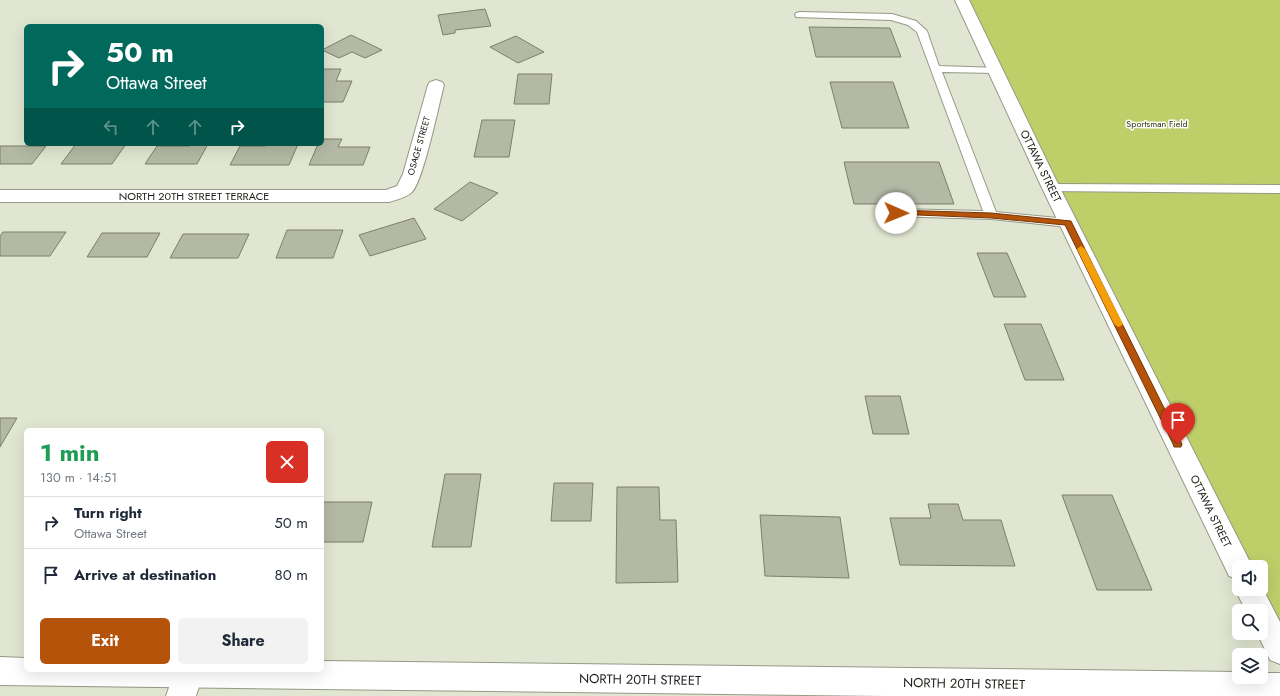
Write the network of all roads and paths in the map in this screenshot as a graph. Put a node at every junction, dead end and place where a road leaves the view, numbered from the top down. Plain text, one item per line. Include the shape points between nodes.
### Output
1 (962, 0) edge
2 (800, 15) dead end
3 (935, 69) junction
4 (995, 70) junction
5 (436, 85) dead end
6 (1051, 188) junction
7 (1280, 189) edge
8 (0, 196) edge
9 (389, 196) joint
10 (896, 213) dead end
11 (991, 215) junction
12 (1068, 223) junction
13 (1235, 560) edge
14 (1268, 626) edge
15 (1280, 651) edge
16 (0, 671) edge
17 (184, 685) edge
18 (1280, 687) edge
19 (760, 688) edge

1 - 4 street, OTTAWA STREET
2 - 3 lane via 892,17 912,23 922,31
3 - 4 lane
3 - 11 lane
4 - 6 street, OTTAWA STREET
5 - 9 street, OSAGE STREET via 412,174 405,189
6 - 7 lane
6 - 12 street, OTTAWA STREET
8 - 9 street, NORTH 20TH STREET TERRACE
10 - 11 lane
11 - 12 lane
12 - 13 street, OTTAWA STREET
14 - 15 street
16 - 17 street, NORTH 20TH STREET
17 - 19 street, NORTH 20TH STREET
18 - 19 street, NORTH 20TH STREET

